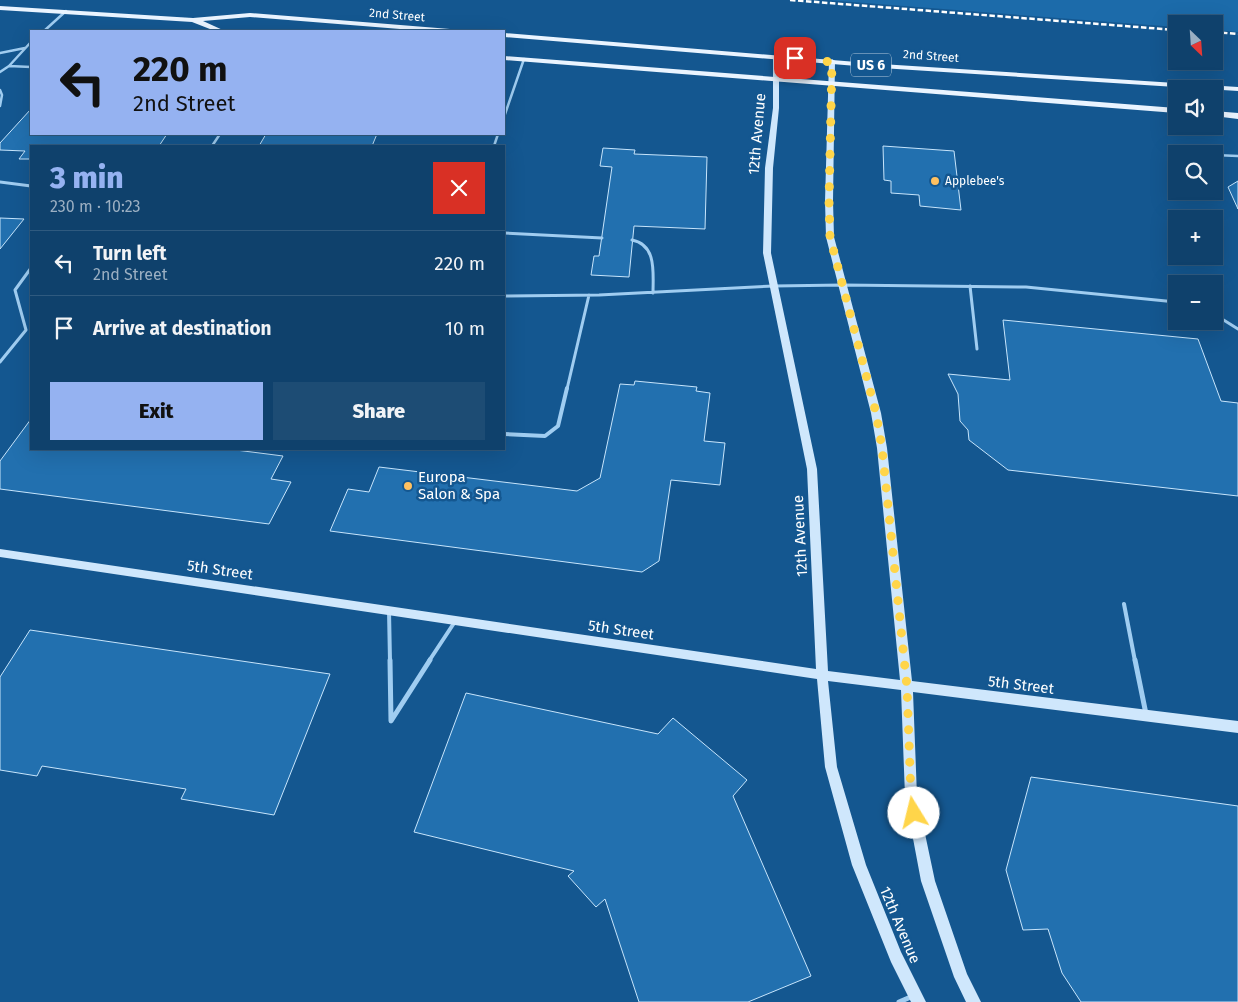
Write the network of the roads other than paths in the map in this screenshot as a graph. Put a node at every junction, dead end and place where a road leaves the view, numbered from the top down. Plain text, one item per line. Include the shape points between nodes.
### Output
1 (0, 8) edge
2 (66, 11) junction
3 (193, 20) junction
4 (45, 30) edge
5 (218, 30) edge
6 (438, 30) edge
7 (505, 36) edge
8 (30, 43) edge
9 (26, 47) junction
10 (0, 53) edge
11 (776, 57) junction
12 (505, 58) edge
13 (524, 60) junction
14 (832, 62) junction
15 (9, 66) junction
16 (30, 67) edge
17 (0, 72) edge
18 (776, 80) junction
19 (831, 84) junction
20 (1238, 89) edge
21 (0, 90) edge
22 (0, 106) edge
23 (1168, 110) edge
24 (505, 114) edge
25 (1223, 115) edge
26 (1238, 116) edge
27 (1223, 155) edge
28 (1238, 156) edge
29 (0, 182) edge
30 (30, 186) edge
31 (505, 233) edge
32 (602, 238) dead end
33 (632, 240) dead end
34 (30, 269) edge
35 (843, 285) junction
36 (774, 286) junction
37 (970, 286) junction
38 (653, 293) junction
39 (589, 295) junction
40 (505, 296) edge
41 (1168, 301) edge
42 (1223, 320) edge
43 (1238, 329) edge
44 (977, 349) dead end
45 (0, 362) edge
46 (505, 434) edge
47 (0, 553) edge
48 (1124, 604) dead end
49 (389, 611) junction
50 (456, 620) junction
51 (822, 675) junction
52 (907, 687) junction
53 (1146, 715) junction
54 (1238, 728) edge
55 (918, 998) edge
56 (899, 1002) edge
57 (974, 1002) edge

1 - 2 main road, 2nd Street
2 - 3 main road, 2nd Street
2 - 4 lane
3 - 5 main road, 2nd Street
3 - 6 main road, 2nd Street via 250,15
7 - 11 main road, 2nd Street / US 6
8 - 9 lane
9 - 10 lane
9 - 15 lane
11 - 14 main road, 2nd Street / US 6
11 - 18 main road, 12th Avenue
12 - 13 main road, US 6
13 - 18 main road, US 6
13 - 24 lane
14 - 19 main road
14 - 20 main road, 2nd Street / US 6
15 - 16 lane
15 - 17 lane
18 - 19 main road, US 6
18 - 36 main road, 12th Avenue via 767,205 767,254
19 - 23 main road, US 6
19 - 35 main road via 830,237
21 - 22 lane
25 - 26 main road
27 - 28 lane
29 - 30 lane
31 - 32 lane
33 - 38 lane via 638,240 652,255
34 - 45 lane via 15,290 26,330
35 - 36 lane
35 - 37 lane
35 - 52 main road via 876,413
36 - 38 lane
36 - 51 main road, 12th Avenue via 812,469
37 - 41 lane via 1026,287
37 - 44 lane
38 - 39 lane
39 - 40 lane
39 - 46 lane via 558,426 545,436
42 - 43 lane
47 - 49 main road, 5th Street
48 - 53 lane
49 - 50 main road, 5th Street
49 - 50 lane via 391,721
50 - 51 main road, 5th Street
51 - 52 main road, 5th Street
51 - 55 main road, 12th Avenue via 831,767 859,865 896,957
52 - 53 main road, 5th Street
52 - 57 main road via 911,796 928,881 961,977
53 - 54 main road, 5th Street
55 - 56 lane

